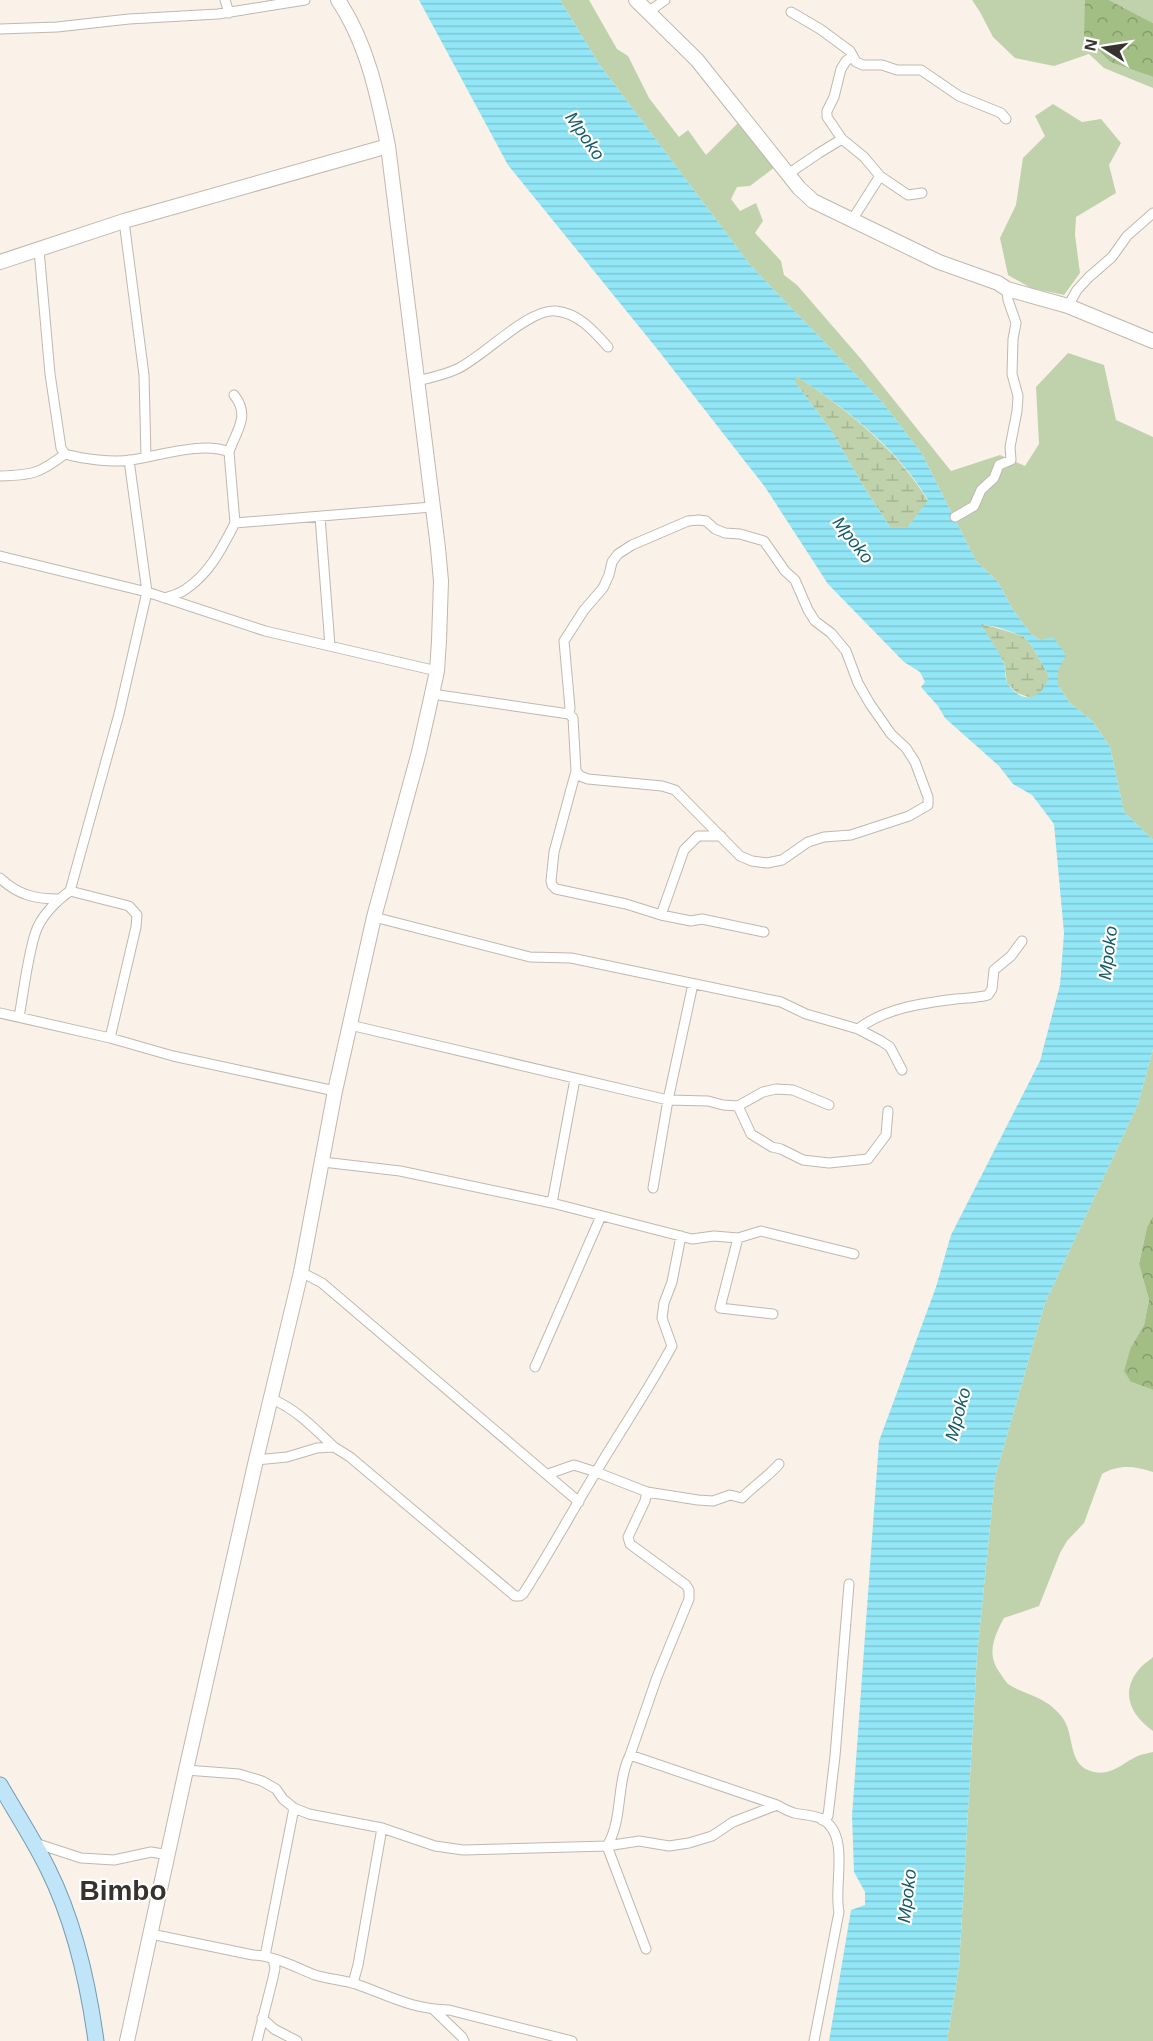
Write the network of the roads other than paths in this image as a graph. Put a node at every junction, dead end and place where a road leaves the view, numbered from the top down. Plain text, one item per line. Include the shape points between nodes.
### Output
1 (225, 0) edge
2 (305, 0) edge
3 (338, 0) edge
4 (636, 0) edge
5 (665, 0) edge
6 (648, 12) junction
7 (791, 12) dead end
8 (230, 13) junction
9 (0, 29) edge
10 (853, 56) junction
11 (1006, 119) dead end
12 (842, 140) junction
13 (388, 146) junction
14 (788, 174) junction
15 (880, 176) junction
16 (922, 193) dead end
17 (1153, 213) edge
18 (852, 220) junction
19 (124, 221) junction
20 (39, 250) junction
21 (0, 262) edge
22 (1007, 289) junction
23 (1068, 306) junction
24 (1153, 341) edge
25 (608, 347) dead end
26 (417, 381) junction
27 (234, 394) dead end
28 (229, 452) junction
29 (65, 454) junction
30 (146, 456) junction
31 (129, 460) junction
32 (0, 477) edge
33 (432, 507) junction
34 (320, 517) junction
35 (955, 517) dead end
36 (235, 523) junction
37 (0, 556) edge
38 (147, 592) junction
39 (164, 598) junction
40 (330, 646) junction
41 (437, 671) junction
42 (432, 694) junction
43 (569, 714) junction
44 (576, 771) junction
45 (721, 836) junction
46 (0, 878) edge
47 (70, 891) junction
48 (59, 899) junction
49 (661, 915) junction
50 (374, 917) junction
51 (764, 932) dead end
52 (1022, 941) dead end
53 (693, 984) junction
54 (0, 1013) edge
55 (19, 1017) junction
56 (350, 1025) junction
57 (858, 1029) junction
58 (110, 1038) junction
59 (902, 1070) dead end
60 (575, 1078) junction
61 (335, 1091) junction
62 (668, 1100) junction
63 (829, 1104) dead end
64 (738, 1106) junction
65 (888, 1111) dead end
66 (323, 1162) junction
67 (653, 1188) dead end
68 (552, 1203) junction
69 (601, 1216) junction
70 (681, 1236) junction
71 (738, 1238) junction
72 (854, 1254) dead end
73 (301, 1272) junction
74 (773, 1314) dead end
75 (535, 1367) dead end
76 (272, 1399) junction
77 (334, 1447) junction
78 (256, 1460) junction
79 (779, 1464) dead end
80 (596, 1472) junction
81 (548, 1474) junction
82 (647, 1492) junction
83 (579, 1502) junction
84 (849, 1584) dead end
85 (630, 1755) junction
86 (186, 1770) junction
87 (0, 1785) edge
88 (777, 1805) junction
89 (294, 1808) junction
90 (822, 1820) junction
91 (382, 1828) junction
92 (33, 1842) junction
93 (607, 1846) junction
94 (169, 1855) junction
95 (151, 1934) junction
96 (646, 1949) dead end
97 (269, 1957) junction
98 (353, 1983) junction
99 (434, 2010) junction
100 (262, 2018) junction
101 (96, 2041) edge
102 (127, 2041) edge
103 (257, 2041) edge
104 (297, 2041) edge
105 (464, 2041) edge
106 (572, 2041) edge
107 (814, 2041) edge

1 - 8 street
2 - 8 street
3 - 13 street via 366,60
4 - 6 street
5 - 6 street
6 - 14 street via 697,60
7 - 10 street
8 - 9 street
10 - 11 street via 863,65 921,70 959,96 1001,113
10 - 12 street via 841,69 827,111
12 - 14 street
12 - 15 street
13 - 19 street
13 - 26 street
14 - 18 street via 813,201
15 - 16 street via 908,195
15 - 18 street
17 - 23 street via 1077,290
18 - 22 street
19 - 20 street
19 - 30 street via 144,375
20 - 21 street
20 - 29 street via 50,374
22 - 23 street
22 - 35 street via 1016,323 1012,374 1018,396 1011,460 999,465 974,506
23 - 24 street
25 - 26 street via 589,326 554,310 525,320 458,368
26 - 33 street
27 - 28 street via 242,416
28 - 30 street via 218,447
28 - 36 street
29 - 31 street
29 - 32 street via 38,472
30 - 31 street
31 - 38 street
33 - 34 street
33 - 41 street via 441,581
34 - 36 street
34 - 40 street
36 - 39 street via 208,568 185,590
37 - 38 street
38 - 39 street
38 - 47 street via 119,714
39 - 40 street via 265,631
40 - 41 street
41 - 42 street
42 - 43 street
42 - 50 street
43 - 44 street via 573,718
43 - 45 street via 564,641 603,588 618,554 688,521 699,520 725,533 764,542 795,579 815,621 846,651 870,704 915,762 928,805 909,816 851,835 807,842 782,860 767,863 740,856
44 - 45 street via 588,779 675,790
44 - 49 street via 554,852 552,885
45 - 49 street via 698,836 684,850
46 - 48 street via 14,890 42,899
47 - 48 street
47 - 58 street via 129,906 137,915
48 - 55 street via 35,932
49 - 51 street
50 - 53 street via 530,957 571,958
50 - 56 street
52 - 57 street via 994,970 988,995 896,1010
53 - 57 street via 781,1002 806,1014
53 - 62 street
54 - 55 street
55 - 58 street
56 - 60 street
56 - 61 street
57 - 59 street via 890,1047
58 - 61 street via 173,1056
60 - 62 street
60 - 68 street
61 - 66 street
62 - 64 street
62 - 67 street
63 - 64 street via 793,1090 776,1089
64 - 65 street via 751,1134 803,1160 829,1163 868,1160 886,1134
66 - 68 street via 400,1171
66 - 73 street
68 - 69 street
69 - 70 street
69 - 75 street
70 - 71 street
70 - 80 street via 662,1318 672,1346
71 - 72 street via 761,1231
71 - 74 street via 720,1308
73 - 76 street
73 - 81 street via 322,1283
76 - 77 street via 294,1411
76 - 78 street
77 - 78 street
77 - 83 street via 351,1457 515,1596 523,1594
78 - 86 street
79 - 82 street via 742,1498 730,1495 713,1501
80 - 81 street via 574,1465
80 - 82 street
80 - 83 street
81 - 83 street
82 - 85 street via 628,1537 630,1544 686,1585 689,1599
84 - 90 street via 828,1816
85 - 88 street
85 - 93 street via 621,1784 614,1836
86 - 89 street via 262,1780
86 - 94 street
87 - 92 main road
88 - 90 street
88 - 93 street via 689,1843 669,1846 639,1841
89 - 91 street
89 - 97 street
90 - 107 street via 832,1829 840,1852 836,1901 839,1912
91 - 93 street via 463,1850
91 - 98 street
92 - 94 street via 81,1858 114,1860 151,1852
92 - 101 main road via 60,1896 82,1961
93 - 96 street
94 - 95 street
95 - 97 street
95 - 102 street
97 - 98 street via 316,1975
97 - 100 street via 275,1968
98 - 99 street via 396,2001
99 - 105 street
99 - 106 street via 449,2010
100 - 103 street
100 - 104 street

